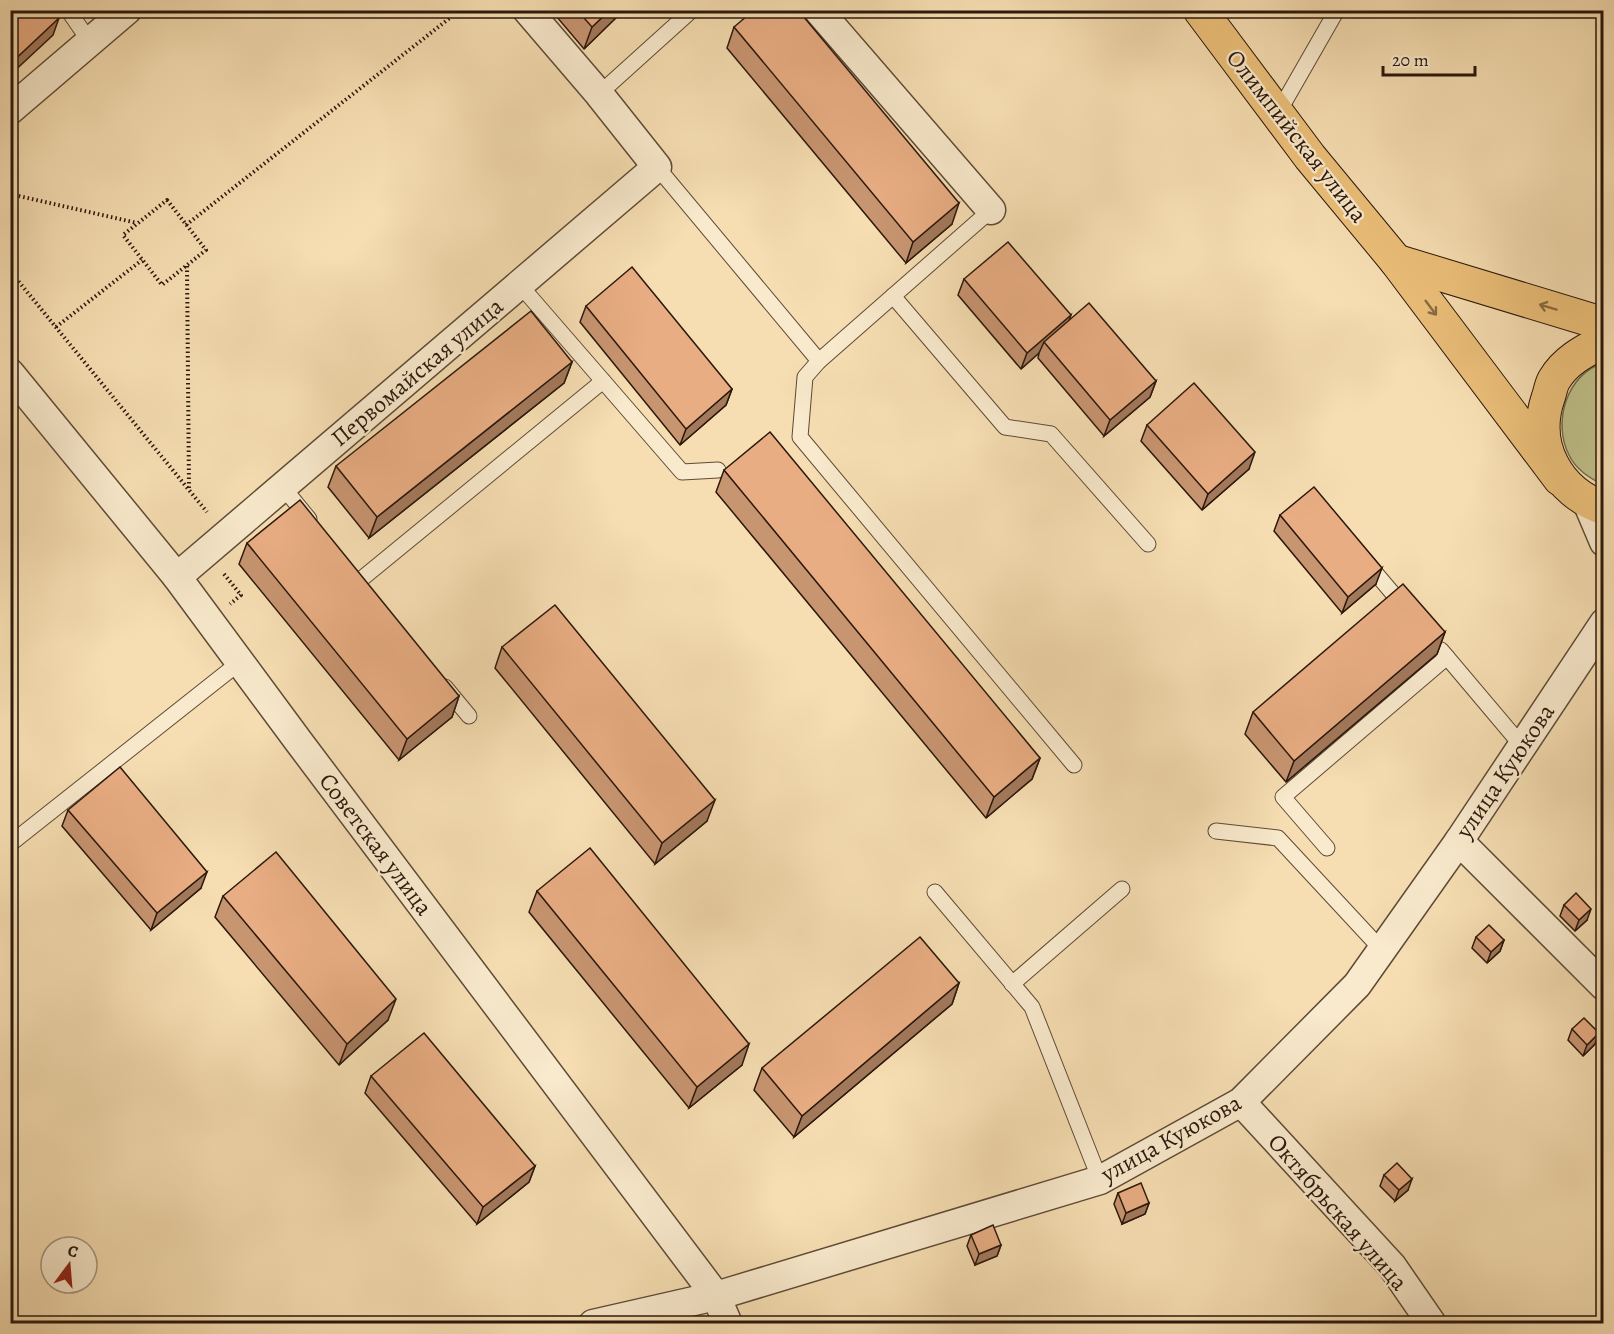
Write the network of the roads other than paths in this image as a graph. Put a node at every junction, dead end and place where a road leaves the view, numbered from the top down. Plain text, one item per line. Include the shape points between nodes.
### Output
1 (68, 10) edge
2 (127, 10) edge
3 (527, 10) edge
4 (692, 10) edge
5 (818, 10) edge
6 (1200, 10) edge
7 (1337, 10) edge
8 (90, 42) junction
9 (599, 94) junction
10 (10, 110) edge
11 (1278, 113) junction
12 (657, 167) junction
13 (991, 210) joint
14 (1396, 261) junction
15 (519, 284) junction
16 (893, 296) junction
17 (1604, 324) edge
18 (1604, 341) edge
19 (819, 361) junction
20 (10, 374) edge
21 (603, 381) junction
22 (718, 470) dead end
23 (1560, 479) junction
24 (282, 486) junction
25 (1595, 505) edge
26 (317, 529) edge
27 (1604, 542) edge
28 (1148, 544) dead end
29 (1364, 559) edge
30 (177, 577) junction
31 (359, 581) edge
32 (1417, 621) edge
33 (1604, 623) edge
34 (1432, 639) edge
35 (1447, 657) junction
36 (240, 662) junction
37 (432, 671) edge
38 (469, 716) dead end
39 (1522, 746) junction
40 (1074, 765) dead end
41 (1216, 831) dead end
42 (1459, 841) junction
43 (10, 844) edge
44 (1328, 848) dead end
45 (1122, 890) dead end
46 (935, 892) dead end
47 (1382, 950) junction
48 (1012, 984) junction
49 (1604, 986) edge
50 (1241, 1102) junction
51 (1100, 1180) junction
52 (716, 1296) junction
53 (593, 1323) edge
54 (728, 1323) edge
55 (1432, 1323) edge

1 - 8 lane
2 - 8 street
3 - 9 street
4 - 9 lane
5 - 13 street
6 - 11 main road, Олимпийская улица
7 - 11 lane
8 - 10 street
9 - 12 street
11 - 14 main road, Олимпийская улица
12 - 15 street, Первомайская улица
12 - 19 lane
13 - 16 lane
17 -> 14 main road
14 -> 23 main road, Олимпийская улица
15 - 21 lane
15 - 24 street, Первомайская улица
16 - 19 lane
16 - 28 lane via 1005,428 1051,434
18 - 23 main road via 1577,354 1554,380 1543,413 1545,448
19 - 40 lane via 805,377 800,437
20 - 30 street, Советская улица
21 - 22 lane via 682,472
21 - 31 lane
23 - 25 main road
24 - 26 lane
24 - 30 street, Первомайская улица
25 - 27 street
29 - 32 lane
30 - 36 street, Советская улица
33 - 39 street, улица Куюкова
34 - 35 lane
35 - 39 lane
35 - 44 lane via 1283,797
36 - 43 lane
36 - 52 street, Советская улица
37 - 38 lane
39 - 42 street, улица Куюкова
41 - 47 lane via 1278,838
42 - 47 street, улица Куюкова
42 - 49 street
45 - 48 lane
46 - 48 lane
47 - 50 street, улица Куюкова via 1357,985
48 - 51 lane via 1032,1007
50 - 51 street, улица Куюкова
50 - 55 street, Октябрьская улица via 1392,1266
51 - 52 street, улица Куюкова
52 - 53 street, улица Куюкова
52 - 54 street, Советская улица

